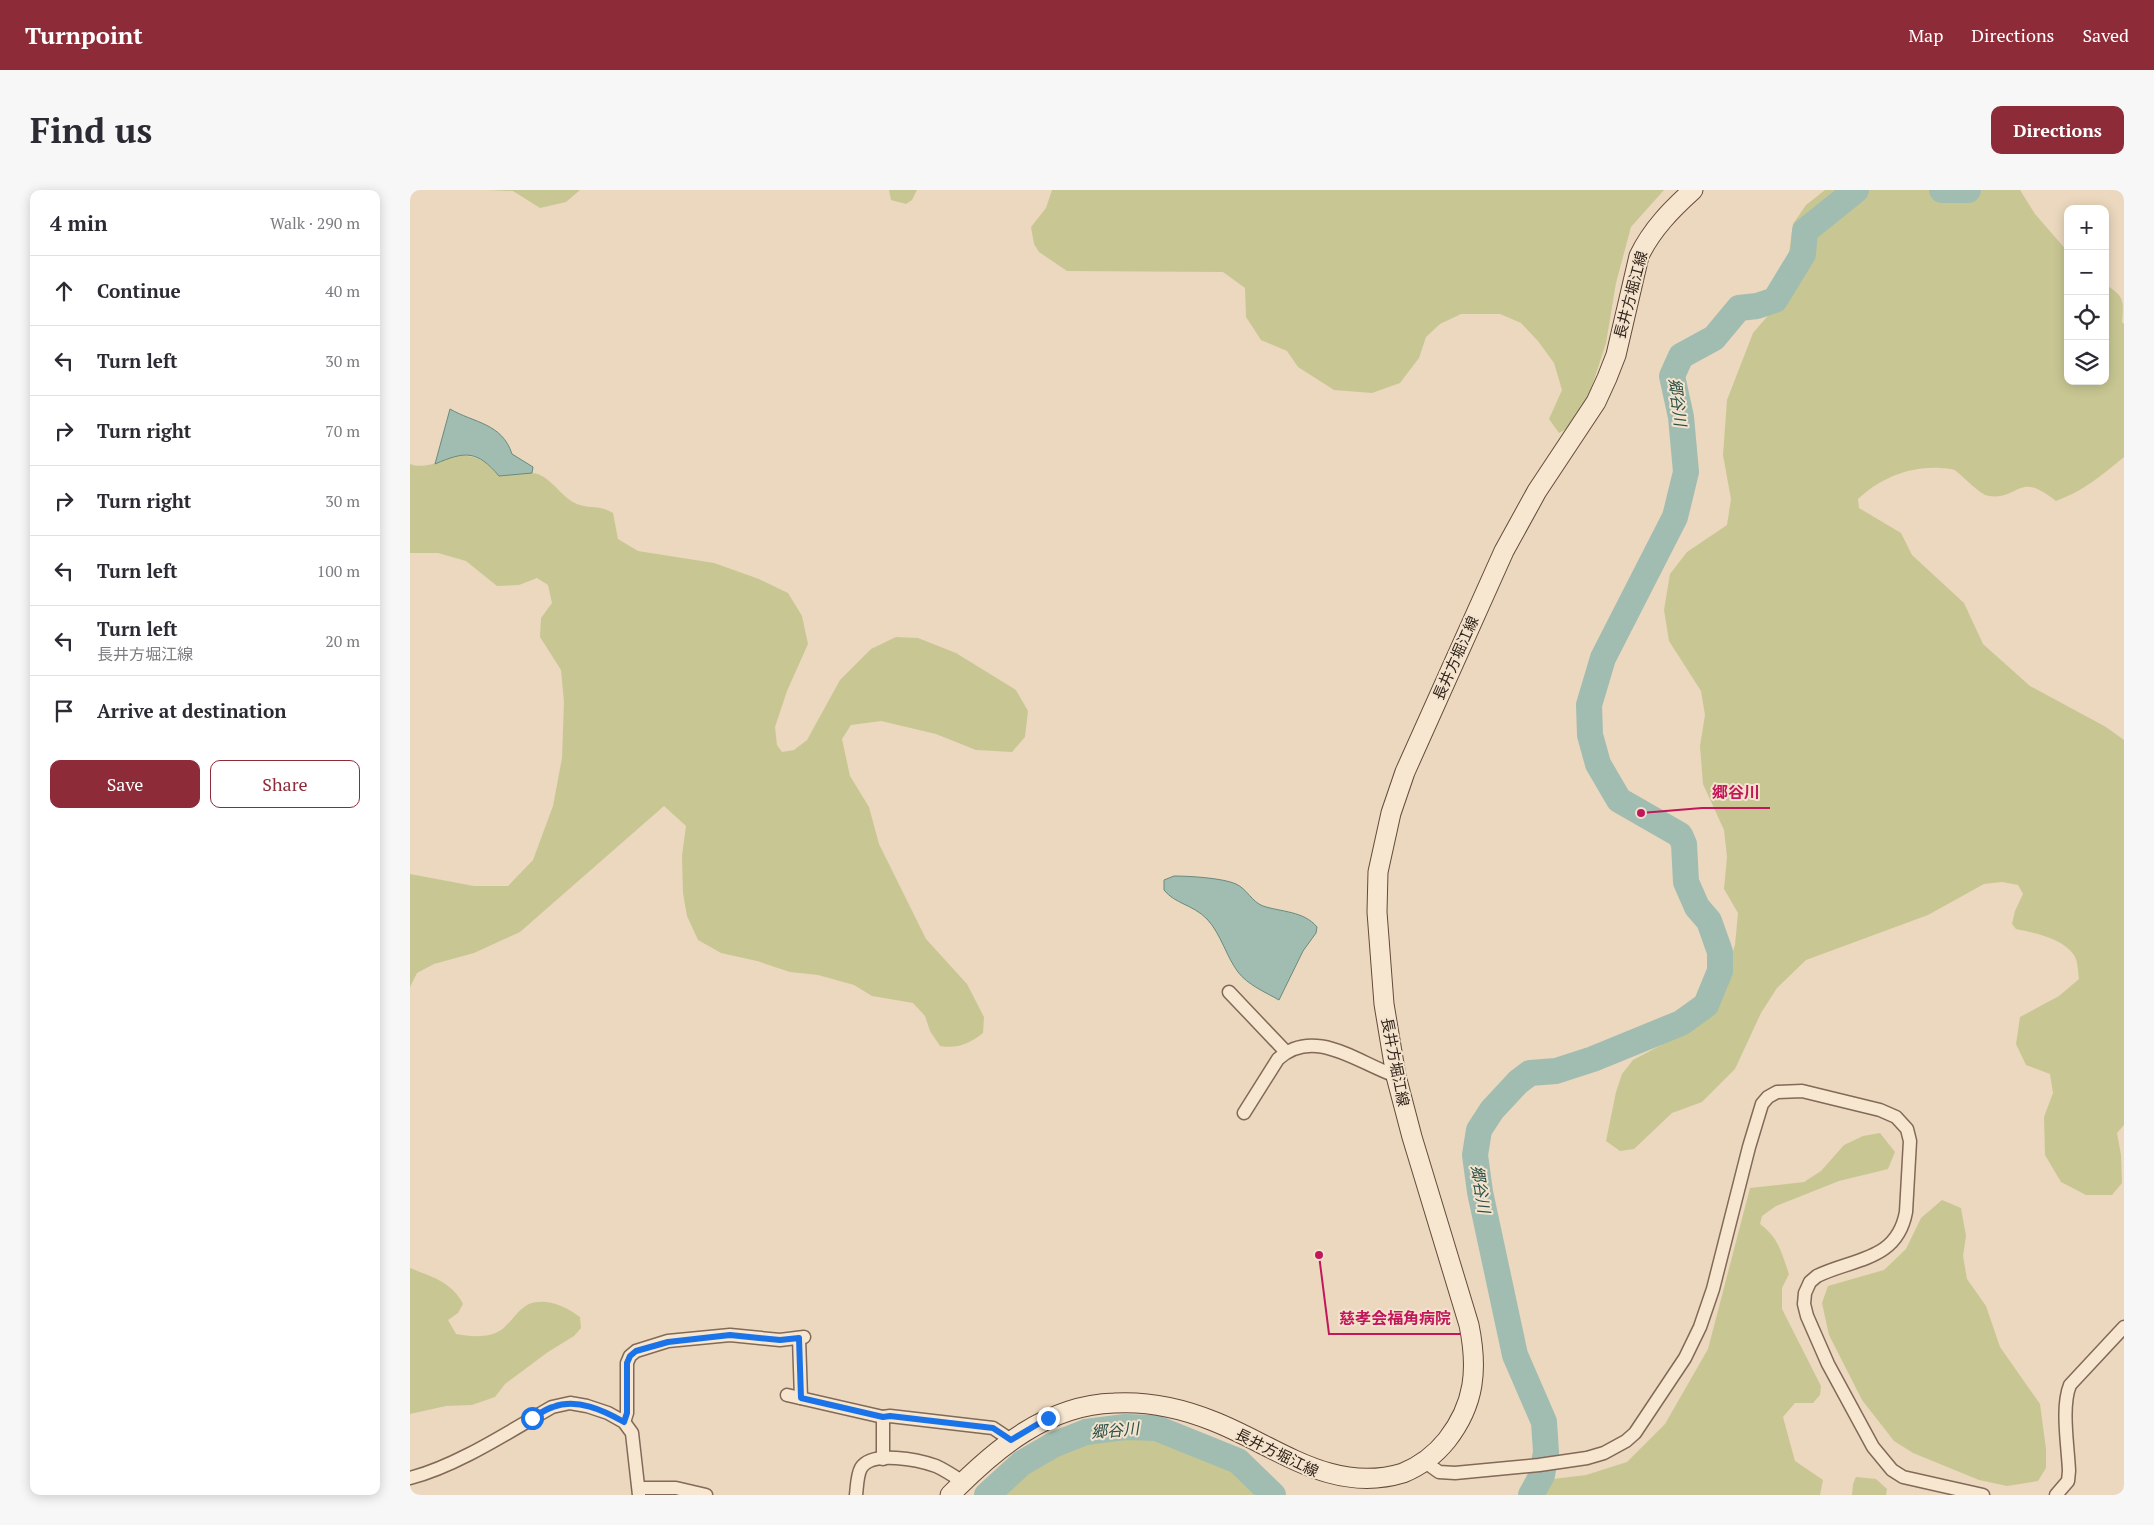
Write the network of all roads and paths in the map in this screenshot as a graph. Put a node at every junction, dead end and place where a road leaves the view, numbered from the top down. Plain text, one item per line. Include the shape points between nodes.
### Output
1 (1693, 190) edge
2 (1229, 992) dead end
3 (1286, 1052) junction
4 (1396, 1076) junction
5 (1244, 1113) dead end
6 (2124, 1327) edge
7 (787, 1395) dead end
8 (801, 1398) junction
9 (883, 1417) junction
10 (624, 1422) junction
11 (1011, 1440) junction
12 (883, 1459) junction
13 (1425, 1462) junction
14 (410, 1478) edge
15 (956, 1489) edge
16 (639, 1491) edge
17 (706, 1495) edge
18 (856, 1495) edge
19 (1983, 1495) edge
20 (2056, 1495) edge

1 - 4 main road, 長井方堀江線 via 1646,241 1632,282 1616,355 1596,402 1537,491 1504,551 1405,772 1378,872 1377,912 1384,1004
2 - 3 street
3 - 4 street via 1304,1045 1322,1045
3 - 5 street via 1278,1059
4 - 13 main road, 長井方堀江線 via 1472,1342 1473,1380 1469,1403 1442,1448
6 - 20 street via 2070,1384 2066,1400 2068,1481
7 - 8 street
8 - 9 street
8 - 10 street via 802,1337 780,1340 730,1335 668,1342 636,1351 630,1356
9 - 11 street via 993,1428
9 - 12 street
10 - 14 street via 587,1406 570,1403 552,1407 457,1459
10 - 16 street via 632,1433
11 - 13 main road, 長井方堀江線 via 1048,1418 1070,1411 1112,1403 1140,1403 1176,1408 1216,1422 1295,1464 1339,1480 1380,1480 1397,1476
11 - 15 main road, 長井方堀江線
12 - 15 street via 921,1461 948,1472
12 - 18 street via 865,1463 861,1468
13 - 19 street via 1439,1472 1455,1473 1539,1465 1604,1453 1626,1441 1646,1420 1686,1358 1713,1289 1762,1104 1777,1092 1789,1090 1880,1110 1896,1117 1907,1129 1910,1141 1906,1212 1898,1237 1876,1255 1817,1276 1810,1282 1804,1304 1828,1364 1882,1460 1903,1477
16 - 17 street via 676,1488

